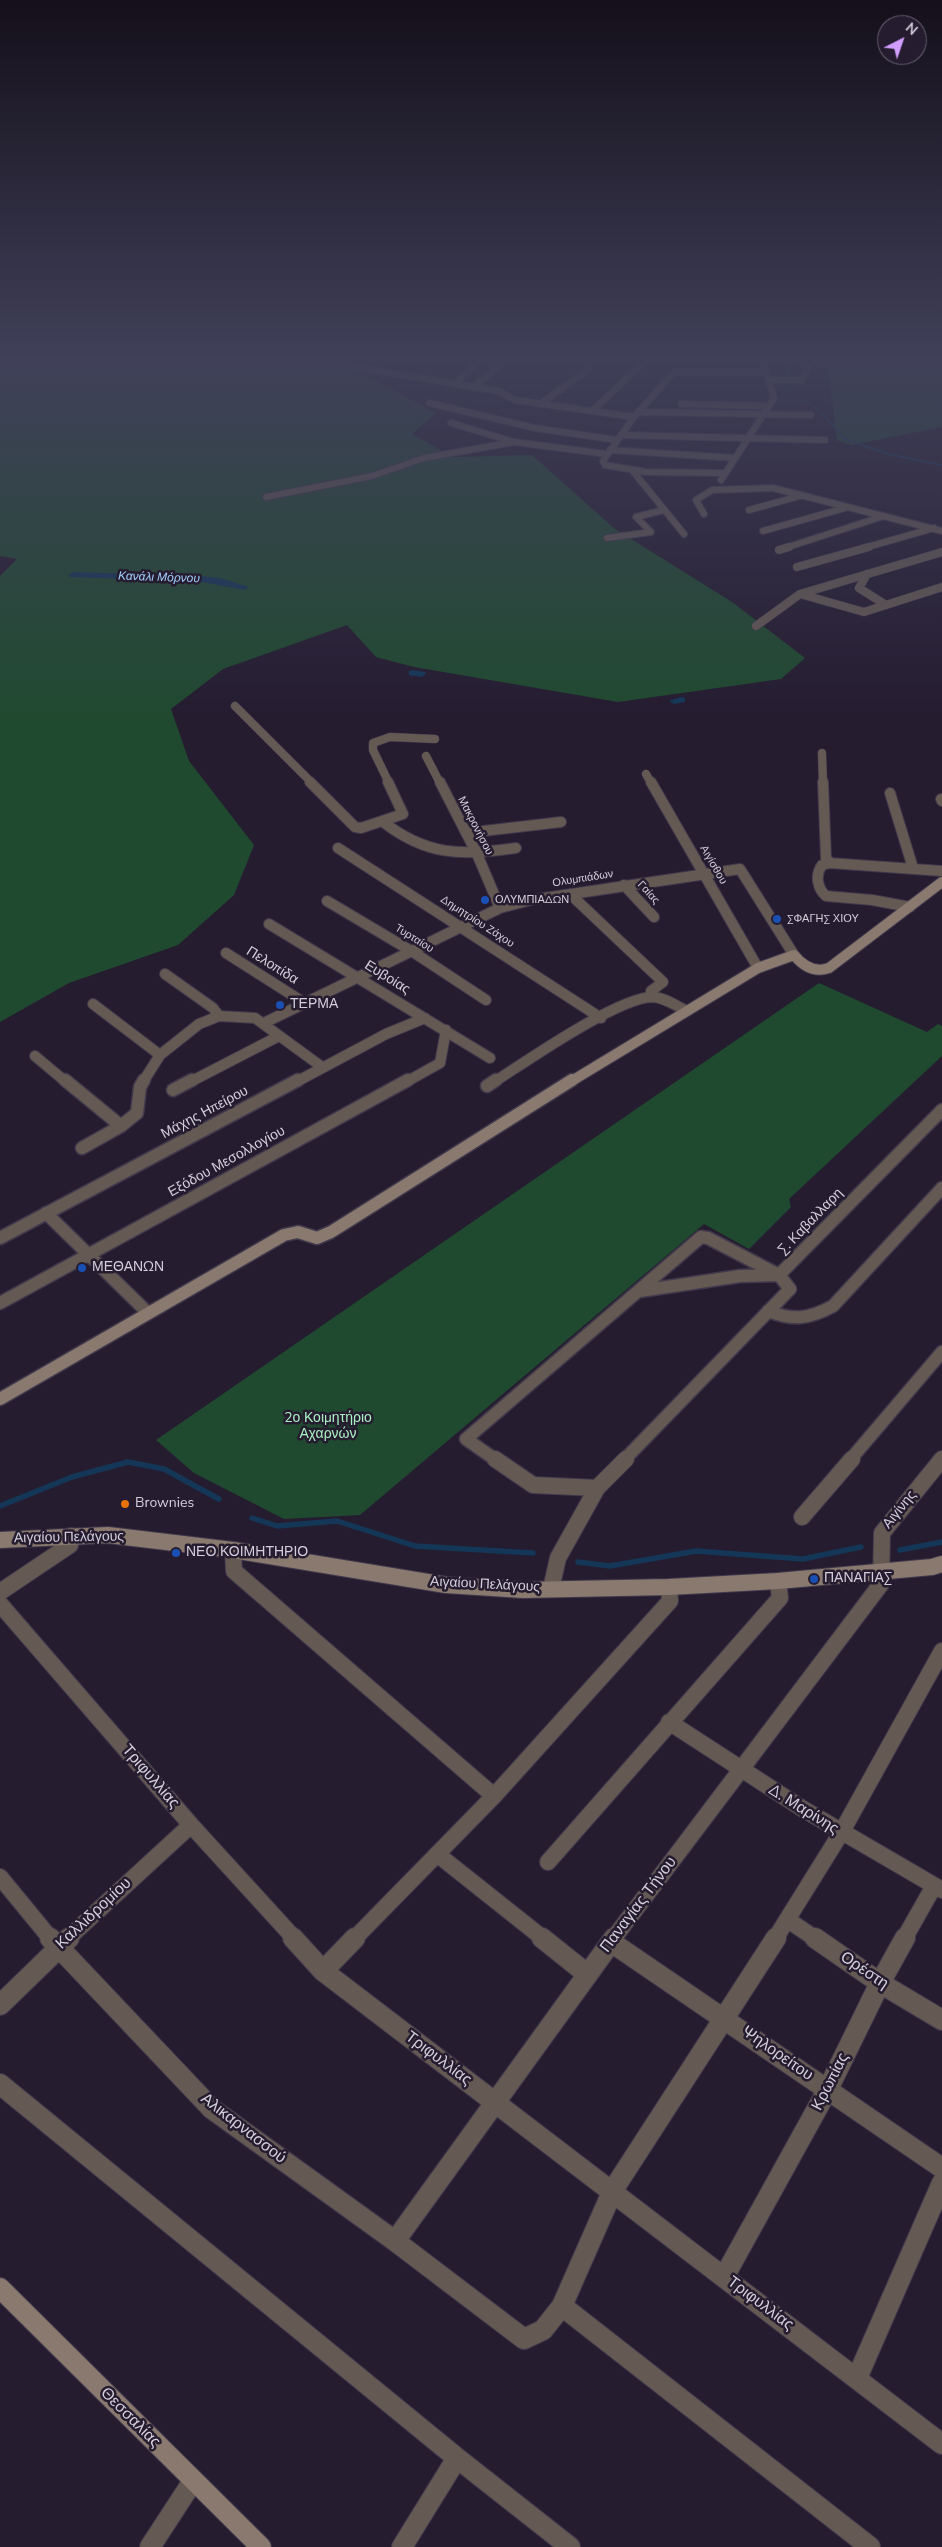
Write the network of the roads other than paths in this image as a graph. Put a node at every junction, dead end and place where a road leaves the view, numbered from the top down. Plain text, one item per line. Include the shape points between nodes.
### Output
1 (347, 481) edge
2 (641, 481) edge
3 (721, 481) edge
4 (725, 488) junction
5 (800, 496) junction
6 (266, 497) dead end
7 (848, 507) junction
8 (664, 510) junction
9 (749, 510) dead end
10 (704, 514) dead end
11 (885, 515) junction
12 (939, 529) edge
13 (763, 531) dead end
14 (684, 534) dead end
15 (606, 538) dead end
16 (779, 550) dead end
17 (942, 552) edge
18 (797, 567) dead end
19 (867, 574) junction
20 (942, 588) edge
21 (800, 594) junction
22 (886, 605) junction
23 (756, 626) dead end
24 (235, 706) dead end
25 (435, 739) dead end
26 (822, 753) dead end
27 (426, 756) dead end
28 (646, 774) dead end
29 (890, 793) dead end
30 (382, 821) junction
31 (561, 822) dead end
32 (466, 833) junction
33 (338, 848) dead end
34 (516, 848) dead end
35 (477, 854) junction
36 (830, 862) junction
37 (913, 868) junction
38 (942, 871) edge
39 (703, 873) junction
40 (942, 882) edge
41 (624, 885) junction
42 (570, 894) junction
43 (327, 901) dead end
44 (910, 907) junction
45 (500, 908) junction
46 (654, 917) dead end
47 (269, 924) dead end
48 (463, 927) junction
49 (413, 952) junction
50 (226, 953) dead end
51 (794, 955) junction
52 (758, 968) junction
53 (165, 974) dead end
54 (359, 977) junction
55 (651, 997) junction
56 (486, 1000) dead end
57 (304, 1002) junction
58 (93, 1004) dead end
59 (687, 1011) junction
60 (219, 1016) junction
61 (425, 1018) junction
62 (601, 1018) junction
63 (264, 1023) junction
64 (446, 1030) junction
65 (279, 1036) junction
66 (160, 1055) junction
67 (35, 1056) dead end
68 (490, 1058) dead end
69 (322, 1068) junction
70 (487, 1086) dead end
71 (173, 1090) dead end
72 (942, 1110) edge
73 (121, 1126) junction
74 (82, 1148) dead end
75 (942, 1188) edge
76 (46, 1213) junction
77 (0, 1238) edge
78 (89, 1255) junction
79 (779, 1276) junction
80 (639, 1291) junction
81 (0, 1304) edge
82 (768, 1311) junction
83 (148, 1313) junction
84 (942, 1352) edge
85 (0, 1399) edge
86 (942, 1458) edge
87 (597, 1488) junction
88 (802, 1518) dead end
89 (71, 1536) junction
90 (0, 1540) edge
91 (233, 1550) junction
92 (939, 1568) edge
93 (883, 1571) junction
94 (778, 1581) junction
95 (669, 1587) junction
96 (551, 1589) junction
97 (0, 1592) edge
98 (0, 1604) edge
99 (942, 1650) edge
100 (669, 1722) junction
101 (741, 1771) junction
102 (494, 1796) junction
103 (191, 1826) junction
104 (841, 1833) junction
105 (437, 1854) junction
106 (548, 1862) dead end
107 (0, 1877) edge
108 (938, 1888) edge
109 (788, 1920) junction
110 (611, 1942) junction
111 (58, 1948) junction
112 (323, 1971) junction
113 (587, 1974) junction
114 (880, 1983) junction
115 (0, 2005) edge
116 (723, 2016) junction
117 (942, 2020) edge
118 (0, 2084) edge
119 (828, 2089) junction
120 (495, 2101) junction
121 (942, 2168) edge
122 (942, 2183) edge
123 (613, 2190) junction
124 (395, 2241) junction
125 (724, 2277) junction
126 (0, 2288) edge
127 (562, 2306) junction
128 (857, 2378) junction
129 (942, 2444) edge
130 (456, 2458) junction
131 (193, 2481) junction
132 (150, 2547) edge
133 (261, 2547) edge
134 (402, 2547) edge
135 (570, 2547) edge
136 (870, 2547) edge

1 - 6 street
2 - 8 street
3 - 4 street
4 - 5 street via 773,488
4 - 10 street via 712,490 696,500
5 - 7 street
5 - 9 street
7 - 11 street
7 - 13 street
8 - 14 street
8 - 15 street via 636,517 651,532
11 - 12 street
11 - 16 street
12 - 18 street
17 - 19 street
19 - 21 street
19 - 22 street via 860,588
20 - 22 street
21 - 22 street via 864,612
21 - 23 street
24 - 30 street via 355,828
25 - 30 street via 390,737 373,743 373,750 403,814
26 - 36 street via 826,858
27 - 32 street, Μακρονήσου
28 - 39 street, Αιγίσθου
29 - 37 street
30 - 35 street via 408,840 432,849 460,855
31 - 32 street
32 - 35 street, Μακρονήσου
33 - 48 street, Δημητρίου Ζάχου
34 - 35 street
35 - 45 street, Μακρονήσου
36 - 37 street
36 - 44 street via 822,865 817,875 819,888 826,896
37 - 38 street
39 - 41 street, Ολυμπιάδων
39 - 51 street, Ολυμπιάδων via 740,869
39 - 52 street, Αιγίσθου
40 - 44 street
41 - 42 street, Ολυμπιάδων
41 - 46 street, Γαίας
42 - 45 street, Ολυμπιάδων
42 - 55 street via 663,982 651,991
43 - 49 street, Τυρταίου
44 - 51 street via 824,971 807,966
45 - 48 street, Ολυμπιάδων
47 - 54 street, Ευβοίας
48 - 49 street, Ολυμπιάδων
48 - 62 street, Δημητρίου Ζάχου
49 - 54 street, Ολυμπιάδων
49 - 56 street, Τυρταίου
50 - 57 street, Πελοπίδα
51 - 52 street
52 - 59 street
53 - 60 street via 213,1008
54 - 57 street, Ολυμπιάδων
54 - 61 street, Ευβοίας
55 - 59 street
55 - 62 street
57 - 63 street, Ολυμπιάδων
58 - 66 street
59 - 83 street via 513,1116 331,1232 317,1238 298,1232 284,1235
60 - 63 street via 255,1018
60 - 66 street via 199,1024
61 - 64 street, Ευβοίας
61 - 69 street, Μάχης Ηπείρου via 386,1034
62 - 70 street
63 - 65 street
64 - 68 street, Ευβοίας
64 - 78 street, Εξόδου Μεσολλογίου via 440,1063
65 - 69 street
65 - 71 street
66 - 73 street via 140,1087 137,1113
67 - 73 street
69 - 76 street, Μάχης Ηπείρου
72 - 79 street, Σ. Καβαλλαρη
73 - 74 street
75 - 82 street via 833,1306 812,1318 786,1318
76 - 77 street, Μάχης Ηπείρου
76 - 78 street
78 - 81 street, Εξόδου Μεσολλογίου
78 - 83 street
79 - 80 street, Σ. Καβαλλαρη via 740,1276
79 - 80 street via 708,1238 701,1238
79 - 82 street via 790,1289
80 - 87 street via 466,1440 533,1485
82 - 87 street
83 - 85 street
84 - 88 street
86 - 93 street, Αιγίνης via 882,1533
87 - 96 street via 558,1558
89 - 90 street, Αιγαίου Πελάγους
89 - 91 street, Αιγαίου Πελάγους via 108,1535
89 - 97 street via 70,1545
91 - 96 street, Αιγαίου Πελάγους via 446,1585
91 - 102 street via 234,1571
92 - 93 street, Αιγαίου Πελάγους
93 - 94 street, Αιγαίου Πελάγους
93 - 101 street, Παναγίας Τήνου via 881,1584
94 - 95 street, Αιγαίου Πελάγους
94 - 100 street via 780,1598
95 - 96 street, Αιγαίου Πελάγους
95 - 102 street via 670,1601
98 - 103 street, Τριφυλλίας
99 - 104 street
100 - 101 street, Δ. Μαρίνης
100 - 106 street
101 - 104 street, Δ. Μαρίνης
101 - 110 street, Παναγίας Τήνου
102 - 105 street
103 - 111 street, Καλλιδρομίου
103 - 112 street, Τριφυλλίας
104 - 108 street, Δ. Μαρίνης
104 - 109 street
105 - 112 street
105 - 113 street
107 - 111 street, Αλικαρνασσού
108 - 114 street, Κρωπίας
109 - 114 street, Ορέστη
109 - 116 street
110 - 113 street, Παναγίας Τήνου
110 - 116 street, Ψηλορείτου
111 - 115 street, Καλλιδρομίου
111 - 124 street, Αλικαρνασσού via 212,2109
112 - 120 street, Τριφυλλίας
113 - 120 street, Παναγίας Τήνου
114 - 117 street, Ορέστη
114 - 119 street, Κρωπίας
116 - 119 street, Ψηλορείτου
116 - 123 street
118 - 130 street
119 - 121 street, Ψηλορείτου
119 - 125 street, Κρωπίας
120 - 123 street, Τριφυλλίας
120 - 124 street, Παναγίας Τήνου
122 - 128 street
123 - 125 street, Τριφυλλίας
123 - 127 street
124 - 127 street, Αλικαρνασσού via 524,2339 543,2330
125 - 128 street, Τριφυλλίας
126 - 131 street, Θεσσαλίας
127 - 136 street
128 - 129 street, Τριφυλλίας
130 - 134 street
130 - 135 street
131 - 132 street
131 - 133 street, Θεσσαλίας

